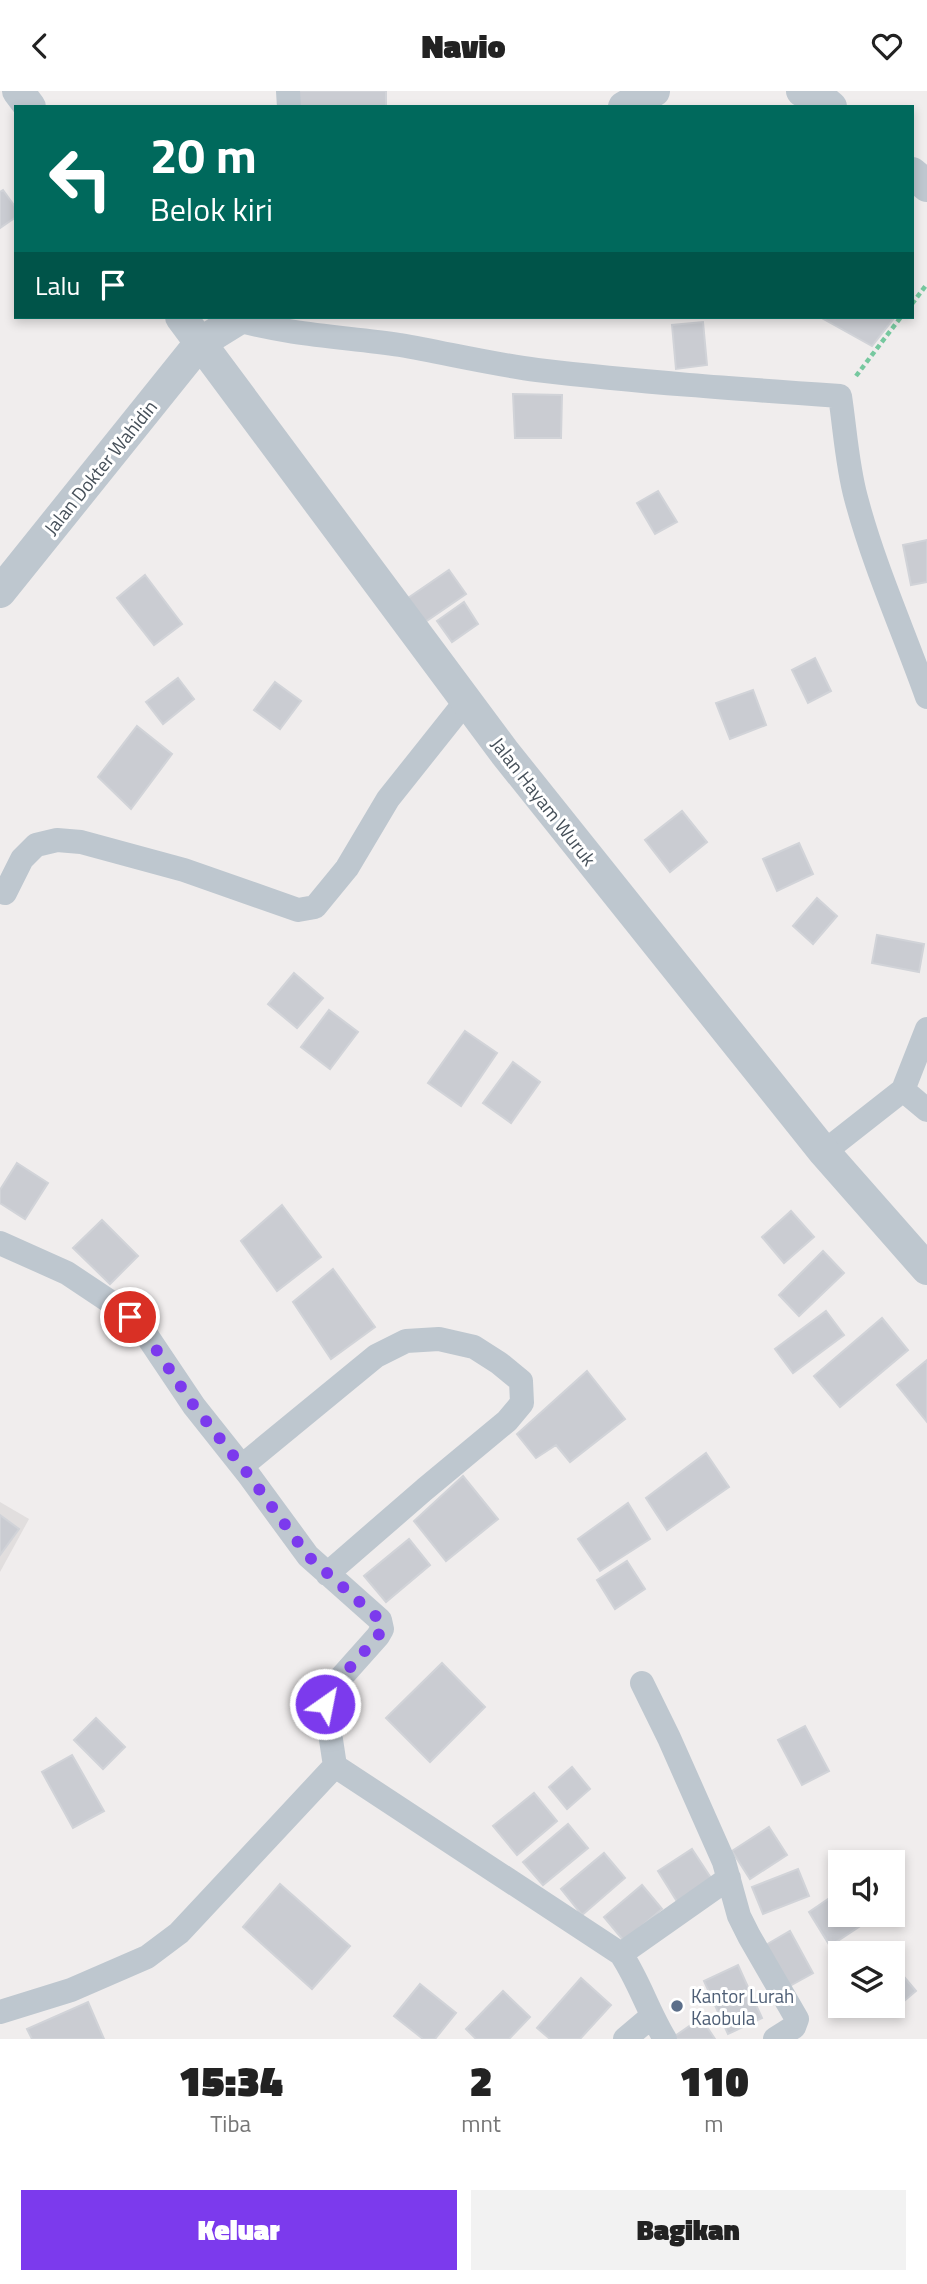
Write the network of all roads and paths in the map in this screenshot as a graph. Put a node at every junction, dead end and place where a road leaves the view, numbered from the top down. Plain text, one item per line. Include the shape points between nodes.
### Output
1 (654, 91) edge
2 (628, 105) edge
3 (927, 284) edge
4 (914, 301) edge
5 (183, 319) edge
6 (238, 319) edge
7 (243, 319) edge
8 (899, 319) edge
9 (200, 342) junction
10 (840, 396) junction
11 (0, 592) edge
12 (927, 697) edge
13 (466, 701) junction
14 (5, 893) dead end
15 (927, 1030) edge
16 (903, 1090) junction
17 (927, 1110) edge
18 (824, 1152) junction
19 (0, 1243) edge
20 (927, 1269) edge
21 (242, 1466) junction
22 (327, 1574) junction
23 (642, 1683) dead end
24 (335, 1766) junction
25 (729, 1878) junction
26 (621, 1954) junction
27 (0, 2013) edge
28 (652, 2017) junction
29 (625, 2039) edge
30 (665, 2039) edge
31 (775, 2039) edge

1 - 2 street
3 - 4 path
5 - 9 street, Jalan Hayam Wuruk
6 - 9 street
7 - 10 street via 269,329 535,369
8 - 10 path
9 - 11 street, Jalan Dokter Wahidin
9 - 13 street, Jalan Hayam Wuruk
10 - 12 street via 855,495 883,586
13 - 14 street via 388,799 347,868 315,907 298,910 184,870 57,839 36,845 22,859
13 - 18 street, Jalan Hayam Wuruk
15 - 16 street
16 - 17 street
16 - 18 street
18 - 20 street, Jalan Hayam Wuruk
19 - 21 street via 67,1273 141,1327 194,1406
21 - 22 street via 308,1556
21 - 22 street via 376,1356 405,1341 439,1339 474,1347 521,1381 522,1403 507,1421
22 - 24 street via 382,1625 325,1700
23 - 25 street
24 - 26 street
24 - 27 street via 179,1933 147,1957 71,1990
25 - 26 street
25 - 31 street via 748,1936 797,2019 794,2027
26 - 28 street via 634,1972
28 - 29 street
28 - 30 street

